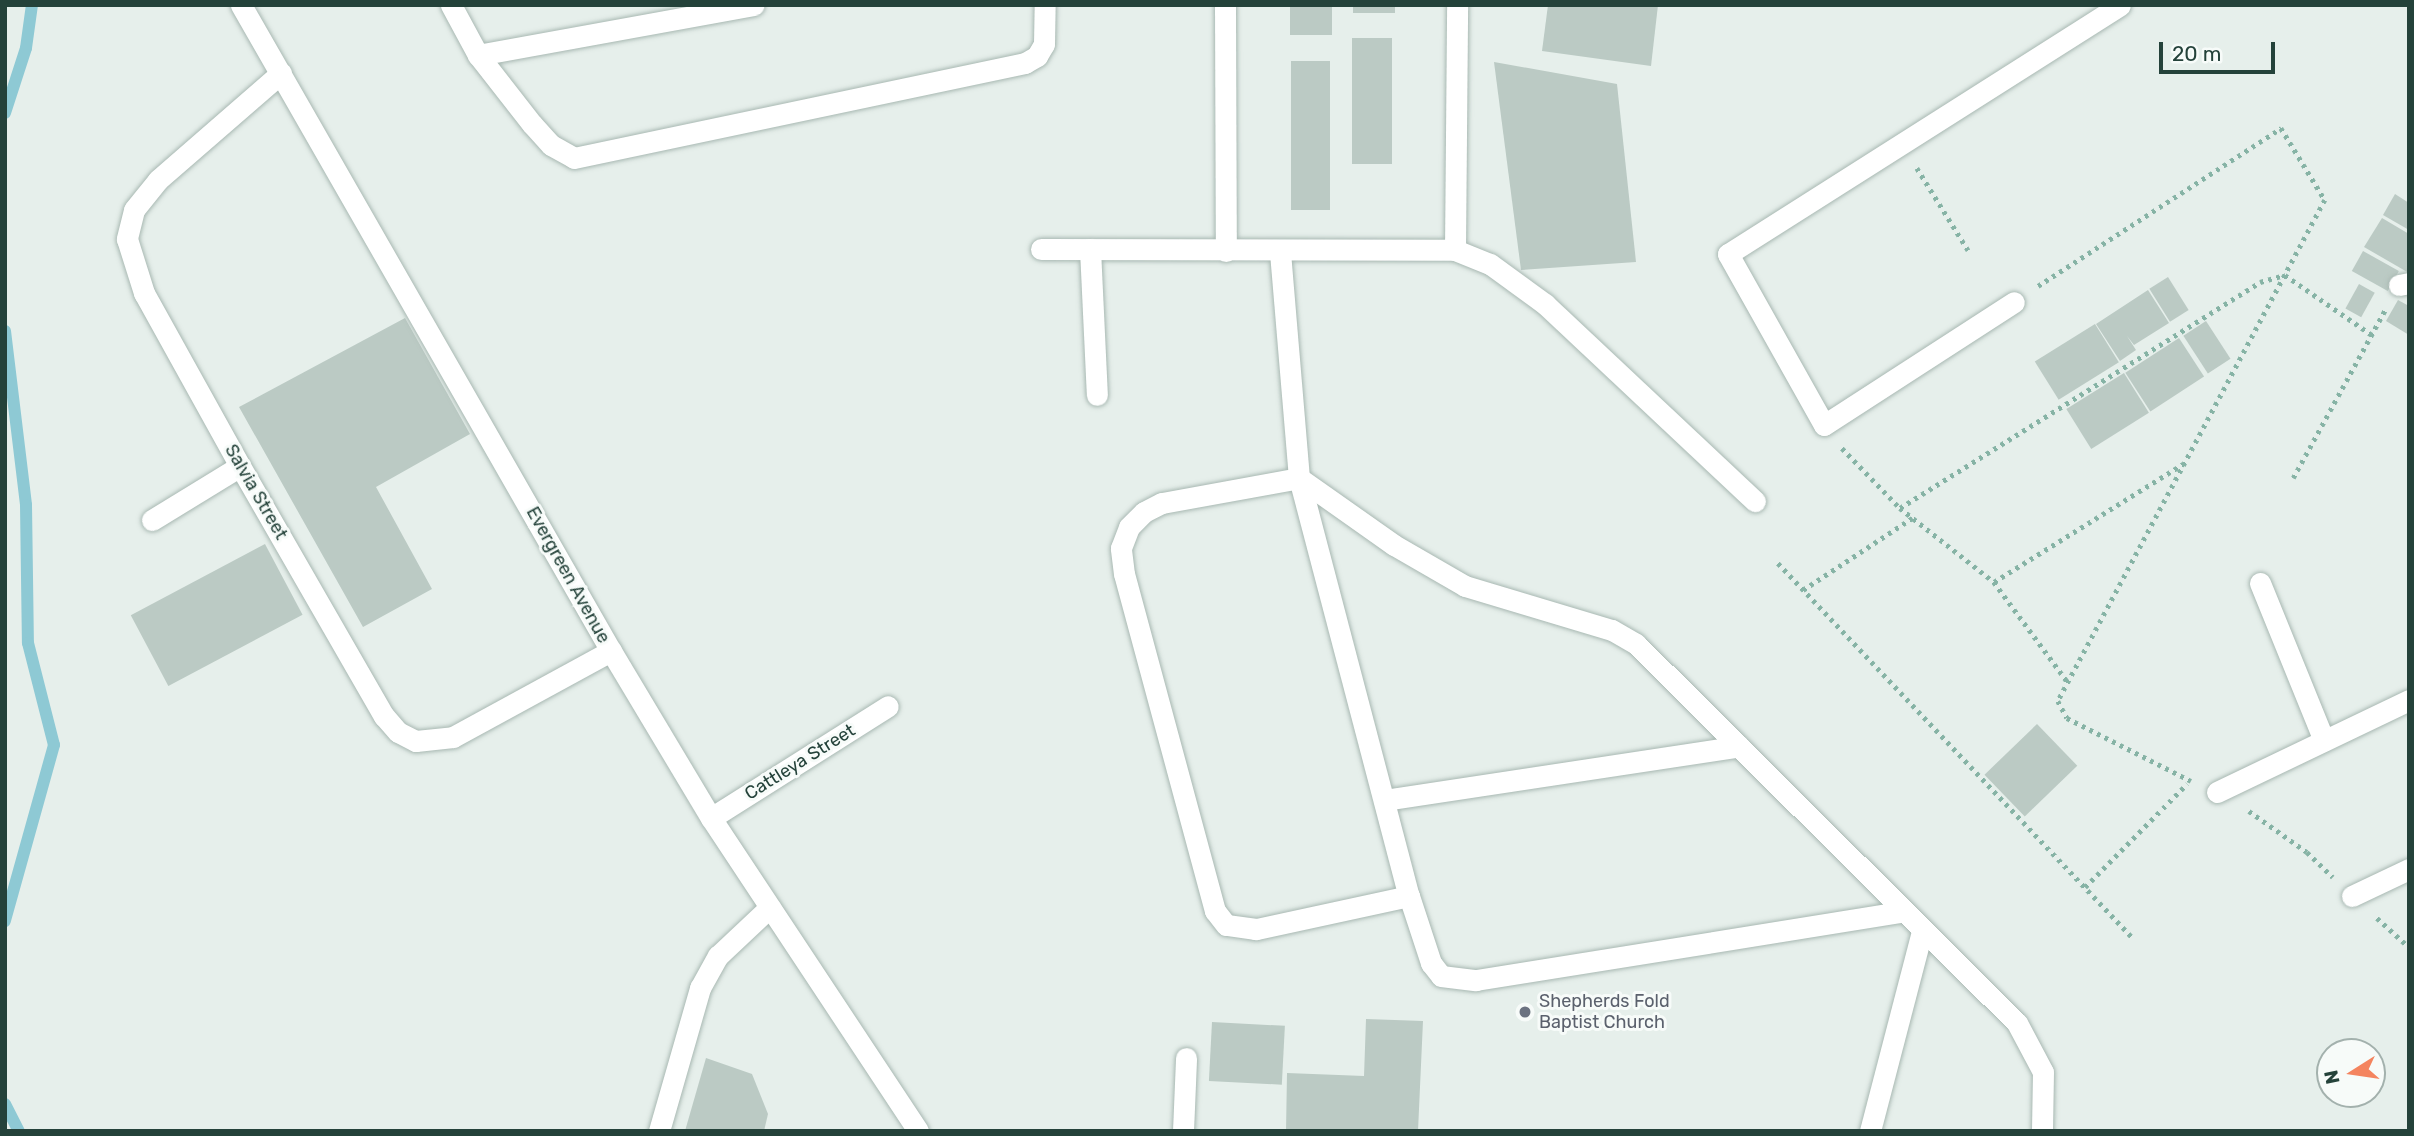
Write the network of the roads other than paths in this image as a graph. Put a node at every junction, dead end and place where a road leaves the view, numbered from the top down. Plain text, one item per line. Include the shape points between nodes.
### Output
1 (241, 5) edge
2 (451, 5) edge
3 (754, 5) edge
4 (1045, 5) edge
5 (1225, 5) edge
6 (1457, 5) edge
7 (2120, 5) edge
8 (478, 55) junction
9 (281, 73) junction
10 (1041, 249) dead end
11 (1090, 249) junction
12 (1455, 250) junction
13 (1226, 251) junction
14 (1280, 252) junction
15 (2014, 302) road end
16 (1097, 395) dead end
17 (240, 466) junction
18 (1299, 478) junction
19 (1755, 501) dead end
20 (152, 520) dead end
21 (2260, 583) dead end
22 (611, 651) junction
23 (2409, 701) edge
24 (888, 706) dead end
25 (2324, 741) junction
26 (1739, 746) junction
27 (2217, 792) road end
28 (1384, 800) junction
29 (711, 818) junction
30 (2409, 869) edge
31 (1409, 896) junction
32 (2352, 896) road end
33 (770, 907) junction
34 (1901, 912) junction
35 (1922, 932) junction
36 (1186, 1058) dead end
37 (659, 1131) edge
38 (918, 1131) edge
39 (1183, 1131) edge
40 (1871, 1131) edge
41 (2042, 1131) edge

1 - 9 street, Evergreen Avenue
2 - 8 street
3 - 8 street
4 - 8 street via 1044,44 1025,63 574,158 551,145
5 - 13 street
6 - 12 street
7 - 15 street via 1728,254 1824,425
9 - 17 street, Salvia Street via 158,180 134,211 127,239 144,293
9 - 22 street, Evergreen Avenue
10 - 11 street
11 - 13 street
11 - 16 street
12 - 14 street
12 - 19 street via 1490,264 1545,304
13 - 14 street
14 - 18 street
17 - 20 street
17 - 22 street, Salvia Street via 384,716 398,732 416,741 453,737
18 - 26 street via 1394,545 1465,586 1612,630 1636,644
18 - 28 street
18 - 31 street via 1162,503 1144,512 1129,527 1121,548 1124,574 1215,911 1226,925 1256,929
21 - 25 street
22 - 29 street, Evergreen Avenue
23 - 25 street
24 - 29 street, Cattleya Street
25 - 27 street
26 - 28 street
26 - 34 street
28 - 31 street
29 - 33 street, Evergreen Avenue
30 - 32 street
31 - 34 street via 1431,963 1441,976 1459,981
33 - 37 street via 718,956 700,988
33 - 38 street, Evergreen Avenue
34 - 35 street
35 - 40 street
35 - 41 street via 2017,1023 2043,1072
36 - 39 street

